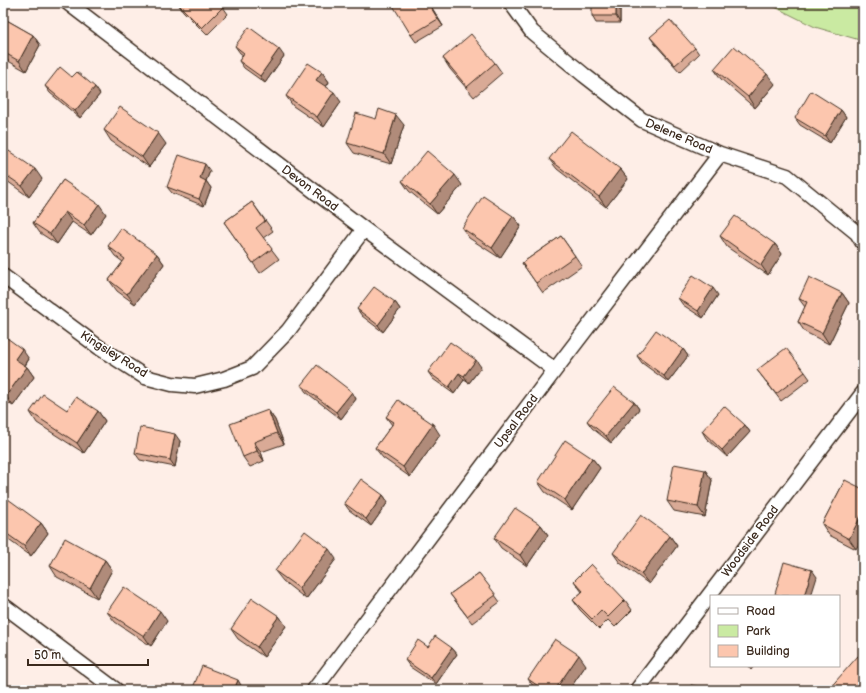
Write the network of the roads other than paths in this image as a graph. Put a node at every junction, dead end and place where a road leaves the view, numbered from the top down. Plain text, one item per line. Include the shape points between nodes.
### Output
1 (68, 3) edge
2 (511, 3) edge
3 (720, 154) junction
4 (364, 229) junction
5 (863, 244) edge
6 (3, 276) edge
7 (555, 370) junction
8 (863, 393) edge
9 (3, 605) edge
10 (116, 690) edge
11 (314, 690) edge
12 (637, 690) edge

1 - 4 street, Devon Road
2 - 3 street, Delene Road via 532,32 642,120
3 - 5 street, Delene Road via 787,176 857,233
3 - 7 street, Upsal Road
4 - 6 street, Kingsley Road via 288,331 252,368 224,379 195,386 172,384 145,377 100,348
4 - 7 street, Devon Road
7 - 11 street, Upsal Road
8 - 12 street, Woodside Road
9 - 10 street

